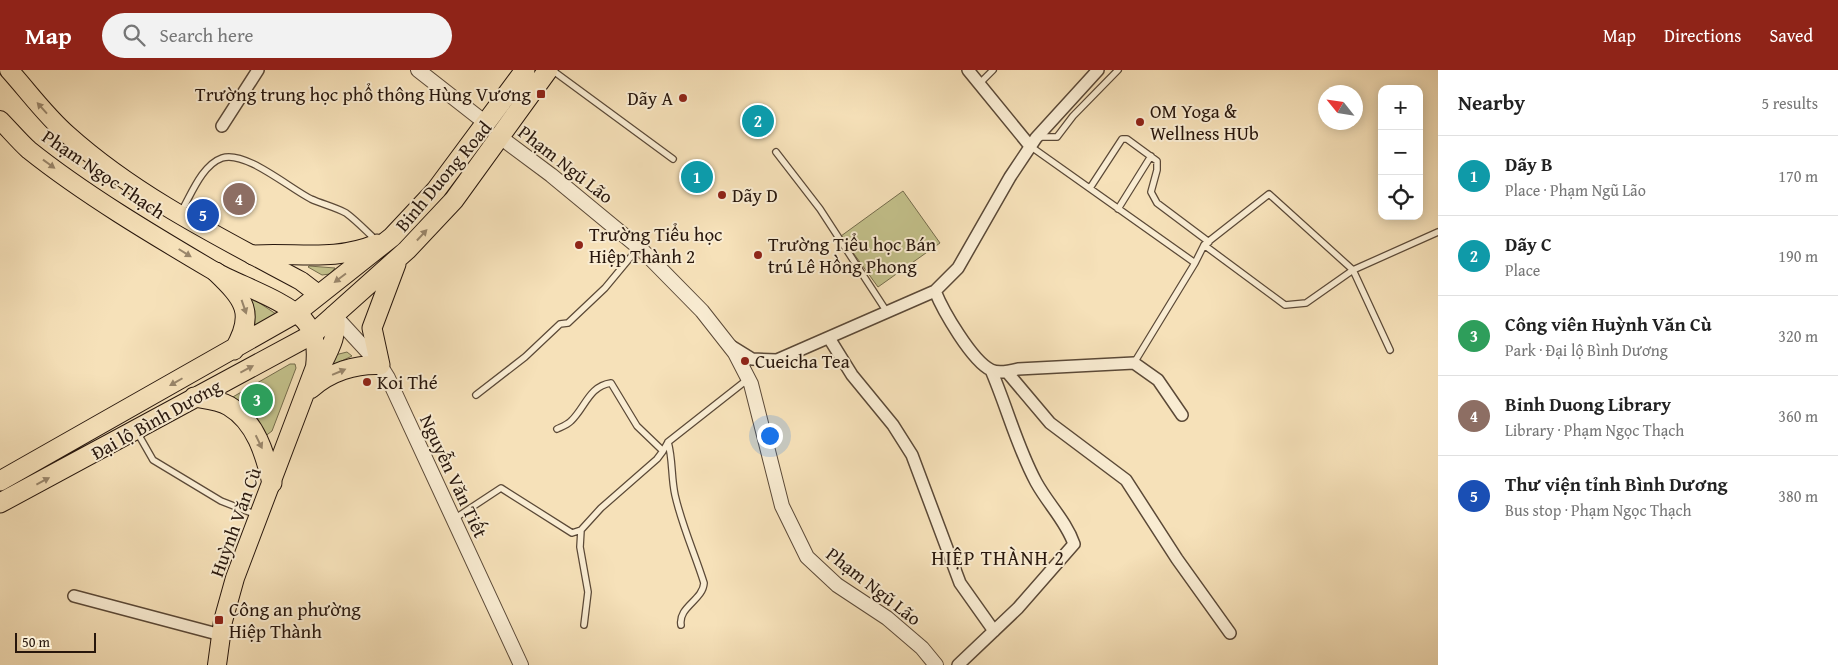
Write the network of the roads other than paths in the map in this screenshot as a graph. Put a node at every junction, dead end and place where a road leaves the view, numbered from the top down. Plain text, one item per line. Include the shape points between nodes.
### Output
1 (8, 70) edge
2 (258, 70) edge
3 (418, 70) edge
4 (525, 70) edge
5 (548, 70) edge
6 (552, 70) edge
7 (968, 70) edge
8 (993, 70) edge
9 (1098, 70) edge
10 (1118, 70) edge
11 (979, 84) junction
12 (0, 120) edge
13 (222, 126) dead end
14 (494, 131) junction
15 (1033, 142) junction
16 (776, 152) dead end
17 (1151, 156) junction
18 (673, 159) dead end
19 (1090, 188) junction
20 (1118, 208) junction
21 (180, 214) junction
22 (1438, 232) edge
23 (386, 240) junction
24 (1206, 244) junction
25 (639, 247) junction
26 (253, 255) junction
27 (398, 258) junction
28 (1195, 263) junction
29 (1353, 270) junction
30 (216, 272) junction
31 (935, 291) junction
32 (318, 294) junction
33 (887, 312) junction
34 (296, 313) junction
35 (277, 324) joint
36 (326, 327) junction
37 (829, 338) junction
38 (729, 345) junction
39 (234, 350) junction
40 (1390, 350) dead end
41 (1134, 363) junction
42 (380, 365) junction
43 (991, 370) junction
44 (1007, 372) junction
45 (748, 379) junction
46 (476, 395) dead end
47 (194, 397) junction
48 (304, 397) junction
49 (1182, 415) dead end
50 (557, 429) dead end
51 (136, 431) junction
52 (668, 442) junction
53 (663, 451) junction
54 (0, 481) edge
55 (272, 483) junction
56 (0, 504) edge
57 (259, 516) junction
58 (453, 520) junction
59 (581, 530) junction
60 (74, 596) dead end
61 (681, 625) dead end
62 (584, 626) dead end
63 (994, 631) junction
64 (1230, 633) dead end
65 (221, 635) junction
66 (217, 665) edge
67 (521, 665) edge
68 (936, 665) edge
69 (958, 665) edge

21 -> 1 main road, Phạm Ngọc Thạch via 89,154 66,134
2 - 13 street
3 - 14 street, Phạm Ngũ Lão
4 - 14 highway, Binh Duong Road
5 - 14 highway, Binh Duong Road
6 - 18 lane
7 - 11 street
8 - 11 lane
9 - 15 street
10 - 15 lane via 1057,137
11 - 15 street
12 -> 30 main road, Phạm Ngọc Thạch via 28,149 71,180
14 - 23 highway, Binh Duong Road
14 - 25 street, Phạm Ngũ Lão
27 -> 14 highway, Binh Duong Road via 454,200
15 - 19 lane
15 - 31 street via 958,268
16 - 33 lane via 820,209
17 - 19 lane via 1127,139 1122,139
17 - 20 lane
17 - 24 lane via 1156,161 1157,170 1151,192 1157,203
19 - 20 lane
20 - 28 lane
21 - 23 lane via 213,163 233,158 260,168 311,199 346,214
21 - 26 main road, Phạm Ngọc Thạch
22 - 29 lane
23 - 26 highway via 342,254 310,257
23 -> 32 highway, Binh Duong Road
24 - 28 lane
24 - 29 lane via 1285,305 1306,303
24 - 29 lane via 1270,194
25 - 38 street, Phạm Ngũ Lão via 702,311
25 - 46 lane via 605,288 568,322 560,324 525,357
26 - 32 main road, Phạm Ngọc Thạch
27 - 36 highway, Binh Duong Road
27 - 42 highway via 372,328
28 - 41 lane
29 - 40 lane
30 - 34 main road, Phạm Ngọc Thạch
30 -> 39 highway via 235,290 246,310 246,323
31 - 33 street
31 - 43 street via 968,349
32 - 34 highway, Binh Duong Road
32 - 36 highway
33 - 37 street
34 - 35 highway, Binh Duong Road
34 - 36 highway
35 - 39 highway, Đại lộ Bình Dương
36 - 42 street, Nguyễn Văn Tiết
36 - 42 street
47 -> 36 highway, Đại lộ Bình Dương
36 - 48 main road, Huỳnh Văn Cù
37 - 38 street via 777,360 752,359
37 - 63 street via 852,375 912,455 960,583
38 - 45 street, Phạm Ngũ Lão
39 -> 54 highway, Đại lộ Bình Dương
41 - 44 street
41 - 49 street via 1158,380
48 -> 42 main road via 324,379 354,366
42 - 58 street, Nguyễn Văn Tiết
43 - 44 street
43 - 63 street via 1036,483 1069,531 1074,544
44 - 64 street via 1050,423 1126,480
45 - 52 lane
45 - 68 street, Phạm Ngũ Lão via 782,506 807,557 837,585 887,618 922,648
47 - 51 highway, Đại lộ Bình Dương
47 -> 55 highway via 228,405 240,414 259,441
48 - 55 main road, Huỳnh Văn Cù
50 - 53 lane via 570,422 585,399 604,384 611,383 637,426
56 -> 51 highway, Đại lộ Bình Dương
51 - 57 lane via 153,460 221,502
52 - 53 lane
52 - 61 lane via 679,512 704,583 702,593 683,614
53 - 59 lane
55 - 57 main road, Huỳnh Văn Cù
57 - 65 main road, Huỳnh Văn Cù via 235,578
58 - 59 lane via 501,488 572,533
58 - 67 street, Nguyễn Văn Tiết
59 - 62 lane via 580,547 588,592
60 - 65 street
63 - 69 street
65 - 66 main road, Huỳnh Văn Cù

